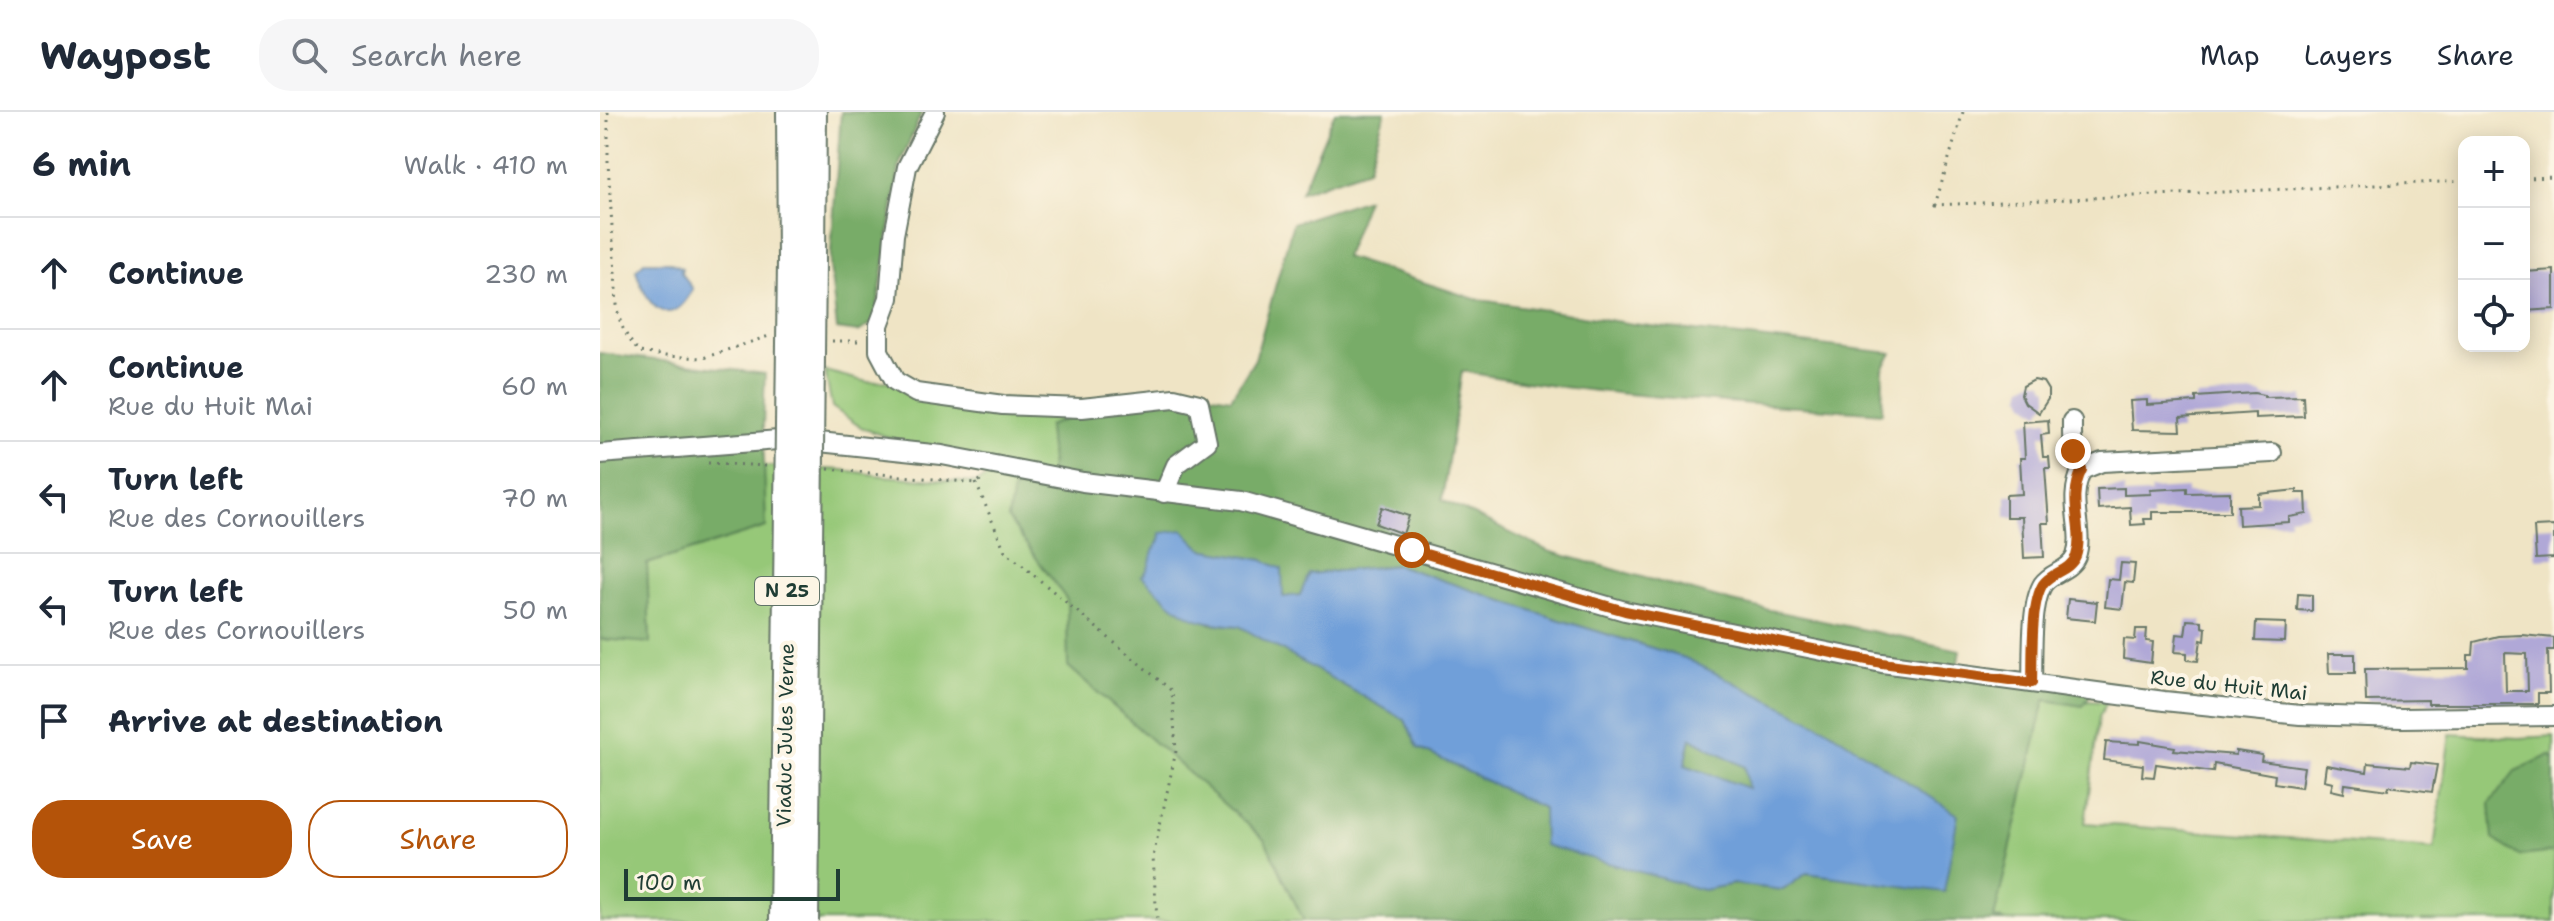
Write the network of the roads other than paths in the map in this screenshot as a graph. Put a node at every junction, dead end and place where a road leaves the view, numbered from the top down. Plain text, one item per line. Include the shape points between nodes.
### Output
1 (790, 112) edge
2 (813, 112) edge
3 (935, 112) edge
4 (801, 261) junction
5 (2072, 421) dead end
6 (2272, 453) dead end
7 (600, 454) edge
8 (2082, 470) junction
9 (1164, 493) junction
10 (2032, 683) junction
11 (2554, 716) edge
12 (783, 921) edge
13 (805, 921) edge

1 - 4 highway, N 25
2 - 4 highway, N 25
3 - 9 street via 907,167 894,235 889,298 879,325 879,351 889,372 916,393 1003,405 1082,408 1174,398 1199,404 1207,442 1176,465
4 - 12 highway, Viaduc Jules Verne / N 25, bridge
4 - 13 highway, Viaduc Jules Verne / N 25, bridge
5 - 8 street via 2073,451
6 - 8 street via 2102,462
7 - 9 street, Rue du Huit Mai via 791,439 942,455
8 - 10 street via 2074,490 2077,552 2038,595
9 - 10 street, Rue du Huit Mai via 1241,501 1625,611 1902,665
10 - 11 street, Rue du Huit Mai via 2300,715

